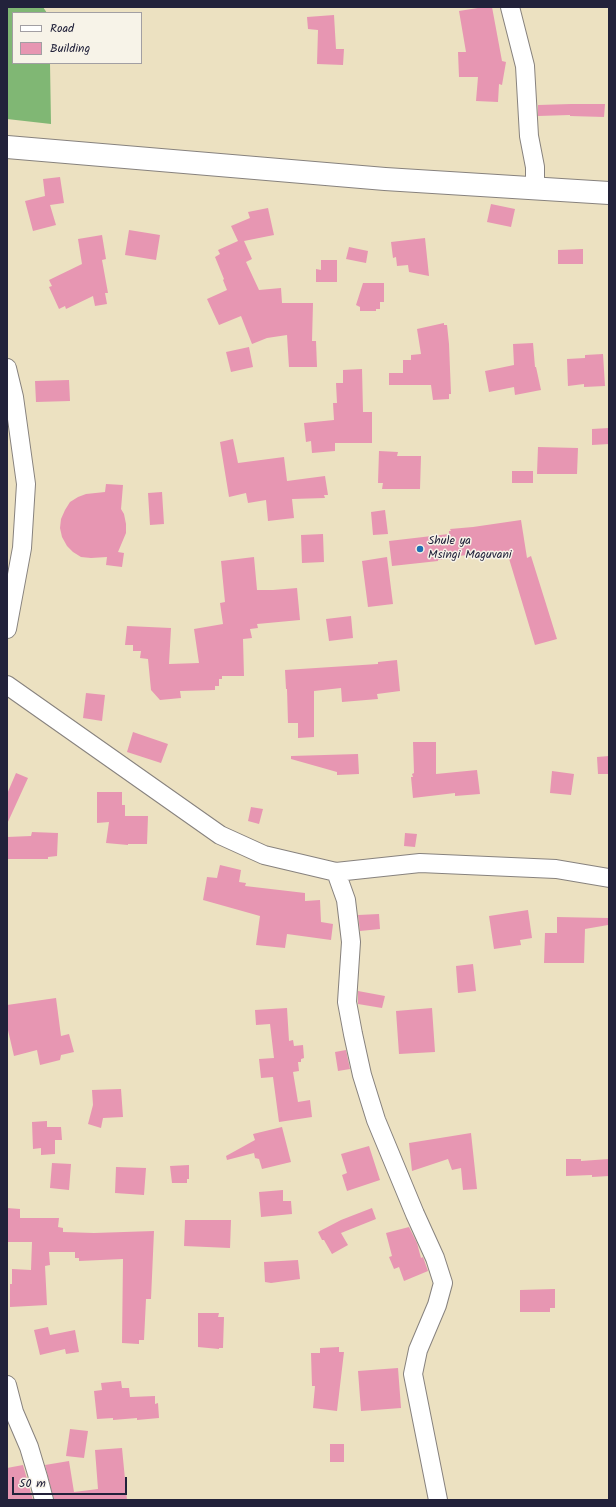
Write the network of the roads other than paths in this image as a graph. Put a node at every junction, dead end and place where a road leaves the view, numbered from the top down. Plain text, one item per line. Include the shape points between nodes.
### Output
1 (510, 7) edge
2 (7, 147) edge
3 (535, 189) junction
4 (609, 194) edge
5 (7, 368) edge
6 (7, 629) edge
7 (7, 685) edge
8 (336, 872) junction
9 (609, 878) edge
10 (7, 1385) edge
11 (44, 1500) edge
12 (438, 1500) edge

1 - 3 street via 525,66
2 - 3 street via 377,179
3 - 4 street
5 - 6 street via 14,397 26,484 22,548
7 - 8 street via 220,835 264,855
8 - 9 street via 420,863 556,870
8 - 12 street via 346,900 351,942 348,1002 362,1074 376,1120 435,1258 443,1283 437,1305 418,1350 413,1374
10 - 11 street

